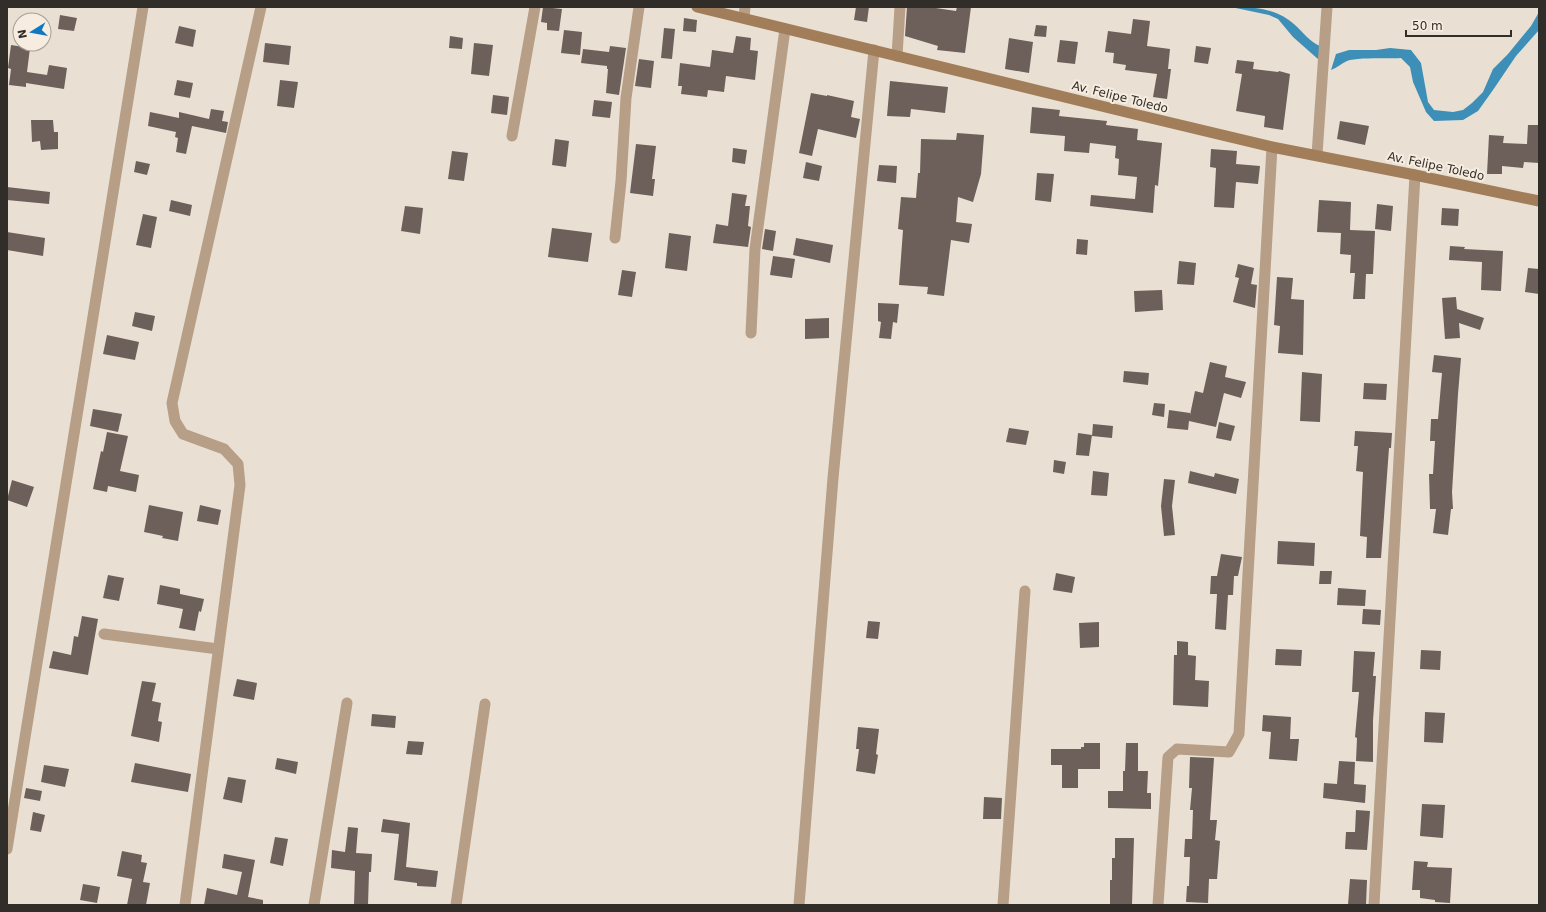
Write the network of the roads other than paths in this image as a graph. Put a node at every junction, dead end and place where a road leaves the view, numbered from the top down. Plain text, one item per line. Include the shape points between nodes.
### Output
1 (143, 7) edge
2 (261, 7) edge
3 (535, 7) edge
4 (639, 7) edge
5 (697, 7) edge
6 (745, 7) edge
7 (900, 7) edge
8 (1327, 7) edge
9 (744, 18) junction
10 (785, 28) junction
11 (874, 50) junction
12 (897, 56) junction
13 (512, 136) dead end
14 (1272, 147) junction
15 (1317, 155) junction
16 (1415, 175) junction
17 (1539, 201) edge
18 (615, 238) dead end
19 (751, 333) dead end
20 (1025, 591) dead end
21 (104, 634) dead end
22 (218, 649) junction
23 (347, 703) dead end
24 (485, 704) dead end
25 (7, 849) edge
26 (185, 905) edge
27 (314, 905) edge
28 (456, 905) edge
29 (799, 905) edge
30 (1003, 905) edge
31 (1158, 905) edge
32 (1374, 905) edge

1 - 25 street
2 - 22 street via 172,403 175,421 182,434 224,449 238,464 240,485
3 - 13 street
4 - 18 street via 626,98
5 - 9 main road, Av. Felipe Toledo
6 - 9 street
7 - 12 street
8 - 15 street
9 - 10 main road, Av. Felipe Toledo
10 - 11 main road, Av. Felipe Toledo
10 - 19 street via 755,249
11 - 12 main road, Av. Felipe Toledo
11 - 29 street via 833,478
12 - 14 main road, Av. Felipe Toledo
14 - 15 main road, Av. Felipe Toledo
14 - 31 street via 1239,734 1229,752 1177,750 1168,757
15 - 16 main road, Av. Felipe Toledo
16 - 17 main road, Av. Felipe Toledo
16 - 32 street
20 - 30 street
21 - 22 street
22 - 26 street
23 - 27 street
24 - 28 street

